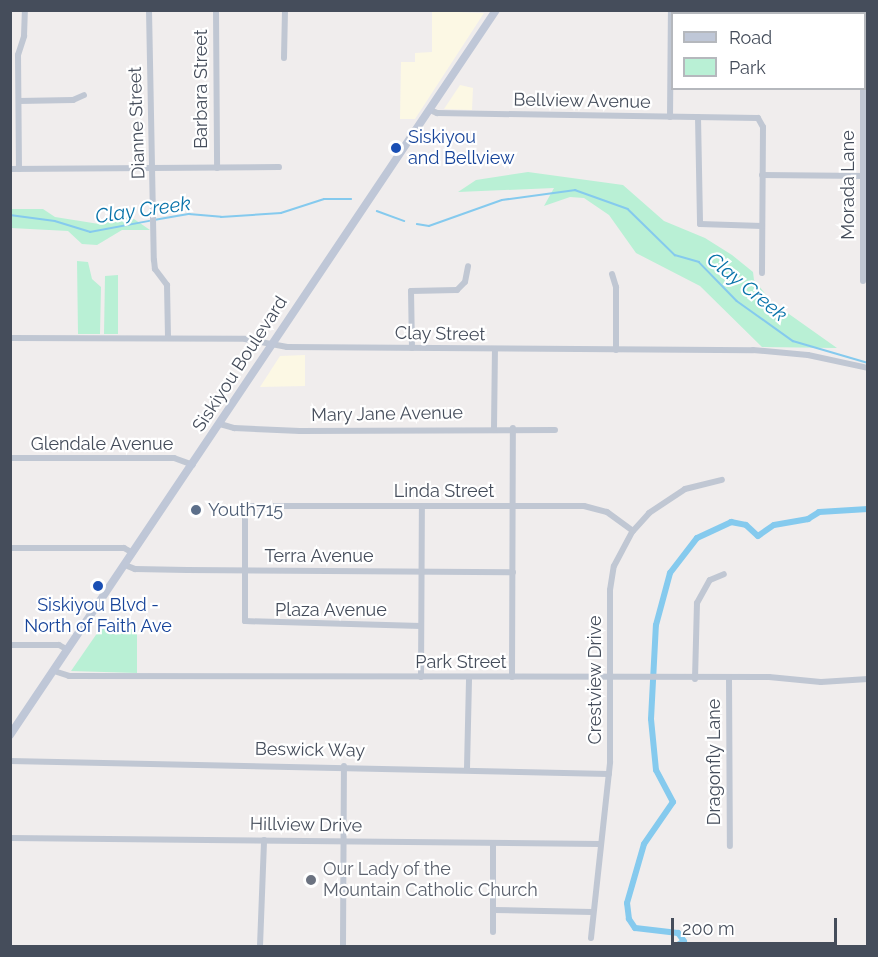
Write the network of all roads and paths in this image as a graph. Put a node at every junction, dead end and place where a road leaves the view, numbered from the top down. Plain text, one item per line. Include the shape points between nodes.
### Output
1 (25, 10) edge
2 (149, 10) edge
3 (216, 10) edge
4 (285, 10) edge
5 (489, 10) edge
6 (496, 10) edge
7 (671, 10) edge
8 (488, 22) junction
9 (284, 58) dead end
10 (863, 90) edge
11 (84, 95) dead end
12 (19, 100) junction
13 (430, 110) junction
14 (670, 117) junction
15 (698, 117) junction
16 (279, 167) dead end
17 (217, 168) junction
18 (10, 169) edge
19 (19, 169) junction
20 (152, 170) junction
21 (762, 175) junction
22 (866, 176) edge
23 (762, 226) junction
24 (468, 266) dead end
25 (762, 273) dead end
26 (612, 274) dead end
27 (863, 281) dead end
28 (10, 338) edge
29 (168, 338) junction
30 (273, 344) junction
31 (412, 348) junction
32 (495, 350) junction
33 (616, 350) junction
34 (867, 368) edge
35 (220, 423) junction
36 (494, 428) junction
37 (513, 428) junction
38 (555, 430) dead end
39 (10, 458) edge
40 (193, 465) junction
41 (722, 480) dead end
42 (422, 506) junction
43 (513, 506) junction
44 (633, 531) junction
45 (10, 548) edge
46 (133, 553) junction
47 (125, 565) junction
48 (244, 571) junction
49 (422, 572) junction
50 (513, 572) junction
51 (724, 574) dead end
52 (421, 626) junction
53 (10, 645) edge
54 (68, 650) junction
55 (54, 671) junction
56 (422, 677) junction
57 (469, 677) junction
58 (512, 678) junction
59 (610, 678) junction
60 (729, 678) junction
61 (695, 679) junction
62 (867, 679) edge
63 (10, 735) edge
64 (10, 761) edge
65 (344, 766) junction
66 (466, 768) junction
67 (609, 774) junction
68 (10, 838) edge
69 (264, 840) junction
70 (343, 840) junction
71 (493, 843) junction
72 (600, 844) junction
73 (730, 846) dead end
74 (494, 910) junction
75 (592, 912) junction
76 (493, 932) dead end
77 (591, 938) dead end
78 (260, 946) edge
79 (343, 946) edge

1 - 12 street via 18,55
2 - 20 street, Dianne Street
3 - 17 street, Barbara Street
4 - 9 street
5 - 8 main road
6 - 8 main road, Siskiyou Boulevard
7 - 14 street
8 - 13 main road, Siskiyou Boulevard
10 - 22 street, Morada Lane
11 - 12 street via 73,100
12 - 19 street
13 - 14 street, Bellview Avenue
13 - 30 main road, Siskiyou Boulevard
14 - 15 street, Bellview Avenue
15 - 21 street, Bellview Avenue via 760,119
15 - 23 street via 700,224
16 - 17 street
17 - 20 street
18 - 19 street
19 - 20 street
20 - 29 street, Dianne Street via 154,260 155,269 167,285
21 - 22 street
21 - 23 street, Bellview Avenue
22 - 27 street, Morada Lane
23 - 25 street, Bellview Avenue
24 - 31 street via 465,282 457,290 411,291
26 - 33 street via 616,287
28 - 29 street, Clay Street
29 - 30 street, Clay Street via 245,339
30 - 31 street, Clay Street
30 - 35 main road, Siskiyou Boulevard
31 - 32 street, Clay Street
32 - 33 street, Clay Street
32 - 36 street
33 - 34 street, Clay Street via 753,350 808,355
35 - 36 street, Mary Jane Avenue via 234,428 300,430
35 - 40 main road, Siskiyou Boulevard
36 - 37 street, Mary Jane Avenue
37 - 38 street, Mary Jane Avenue
37 - 43 street
39 - 40 street, Glendale Avenue via 174,458
40 - 46 main road, Siskiyou Boulevard
41 - 44 street, Crestview Drive via 693,486 669,498
42 - 43 street, Linda Street
42 - 48 street, Linda Street via 248,505
42 - 49 street
43 - 44 street, Linda Street via 594,507
43 - 50 street
44 - 59 street, Crestview Drive via 618,556 611,580
45 - 46 street via 124,549
46 - 47 main road, Siskiyou Boulevard
47 - 48 street, Terra Avenue via 135,569
47 - 54 main road, Siskiyou Boulevard
48 - 49 street, Terra Avenue
48 - 52 street, Plaza Avenue via 243,618 259,624
49 - 50 street, Terra Avenue
49 - 52 street
50 - 58 street
51 - 61 street via 710,580 697,603
52 - 56 street
53 - 54 street via 59,645
54 - 55 main road, Siskiyou Boulevard
55 - 56 street, Park Street via 69,676
55 - 63 main road, Siskiyou Boulevard
56 - 57 street, Park Street
57 - 58 street, Park Street
57 - 66 street
58 - 59 street, Park Street
59 - 61 street, Park Street
59 - 67 street, Crestview Drive
60 - 61 street, Park Street
60 - 62 street, Park Street via 821,682
60 - 73 street, Dragonfly Lane
64 - 65 street, Beswick Way
65 - 66 street, Beswick Way
65 - 70 street
66 - 67 street, Beswick Way
67 - 72 street, Crestview Drive
68 - 69 street, Hillview Drive
69 - 70 street, Hillview Drive
69 - 78 street
70 - 71 street, Hillview Drive
70 - 79 street
71 - 72 street, Hillview Drive
71 - 74 street
72 - 75 street, Crestview Drive
74 - 75 street
74 - 76 street
75 - 77 street, Crestview Drive

